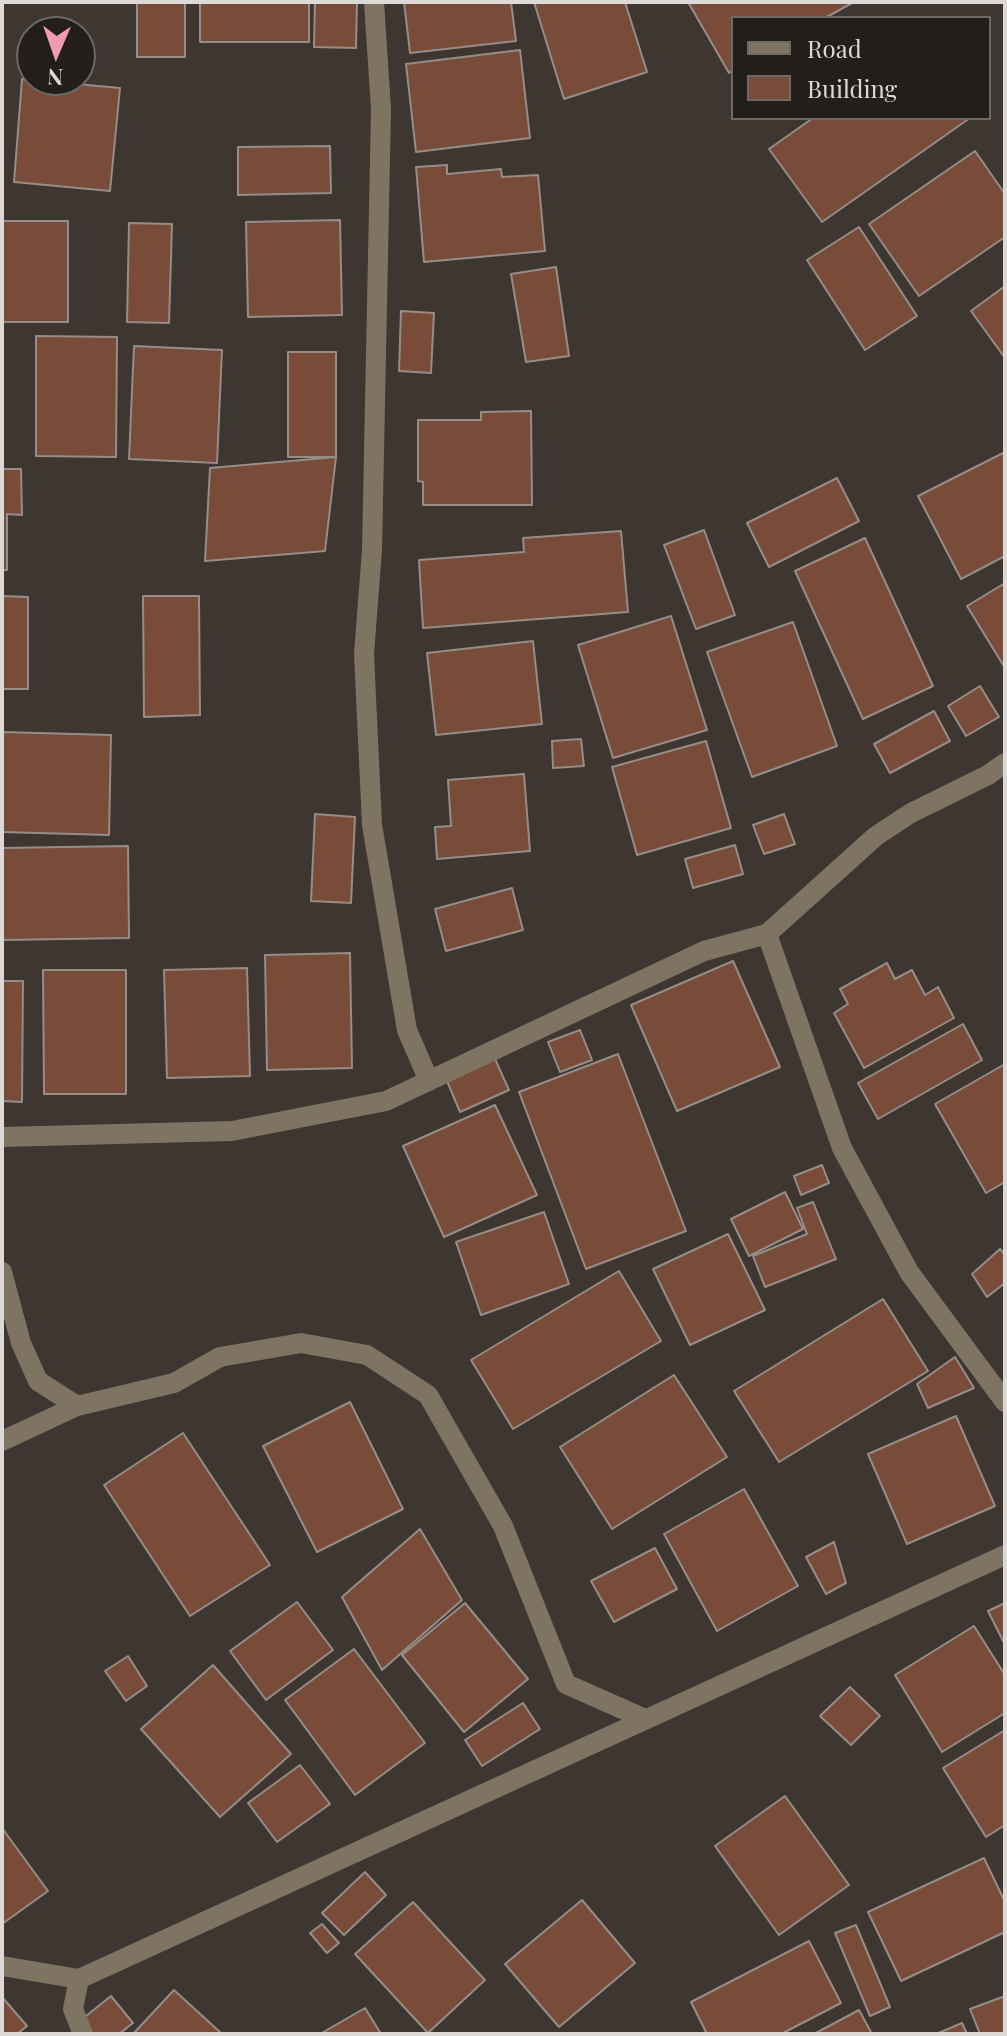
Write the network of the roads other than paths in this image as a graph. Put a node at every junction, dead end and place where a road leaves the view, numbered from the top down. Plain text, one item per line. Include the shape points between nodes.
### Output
1 (374, 2) edge
2 (1005, 763) edge
3 (767, 934) junction
4 (429, 1081) junction
5 (2, 1137) edge
6 (2, 1272) edge
7 (1005, 1402) edge
8 (77, 1406) junction
9 (2, 1441) edge
10 (1005, 1555) edge
11 (645, 1719) junction
12 (2, 1966) edge
13 (79, 1979) junction
14 (83, 2034) edge

1 - 4 street via 381,109 372,550 364,654 372,825 407,1030
2 - 3 street via 876,836
3 - 4 street via 704,951
3 - 7 street via 842,1148 909,1272
4 - 5 street via 386,1101 232,1131
6 - 8 street via 21,1343 38,1381
8 - 9 street
8 - 11 street via 174,1383 220,1357 287,1345 367,1355 428,1395 503,1526 566,1684
10 - 11 street
11 - 13 street
12 - 13 street
13 - 14 street via 73,2009

